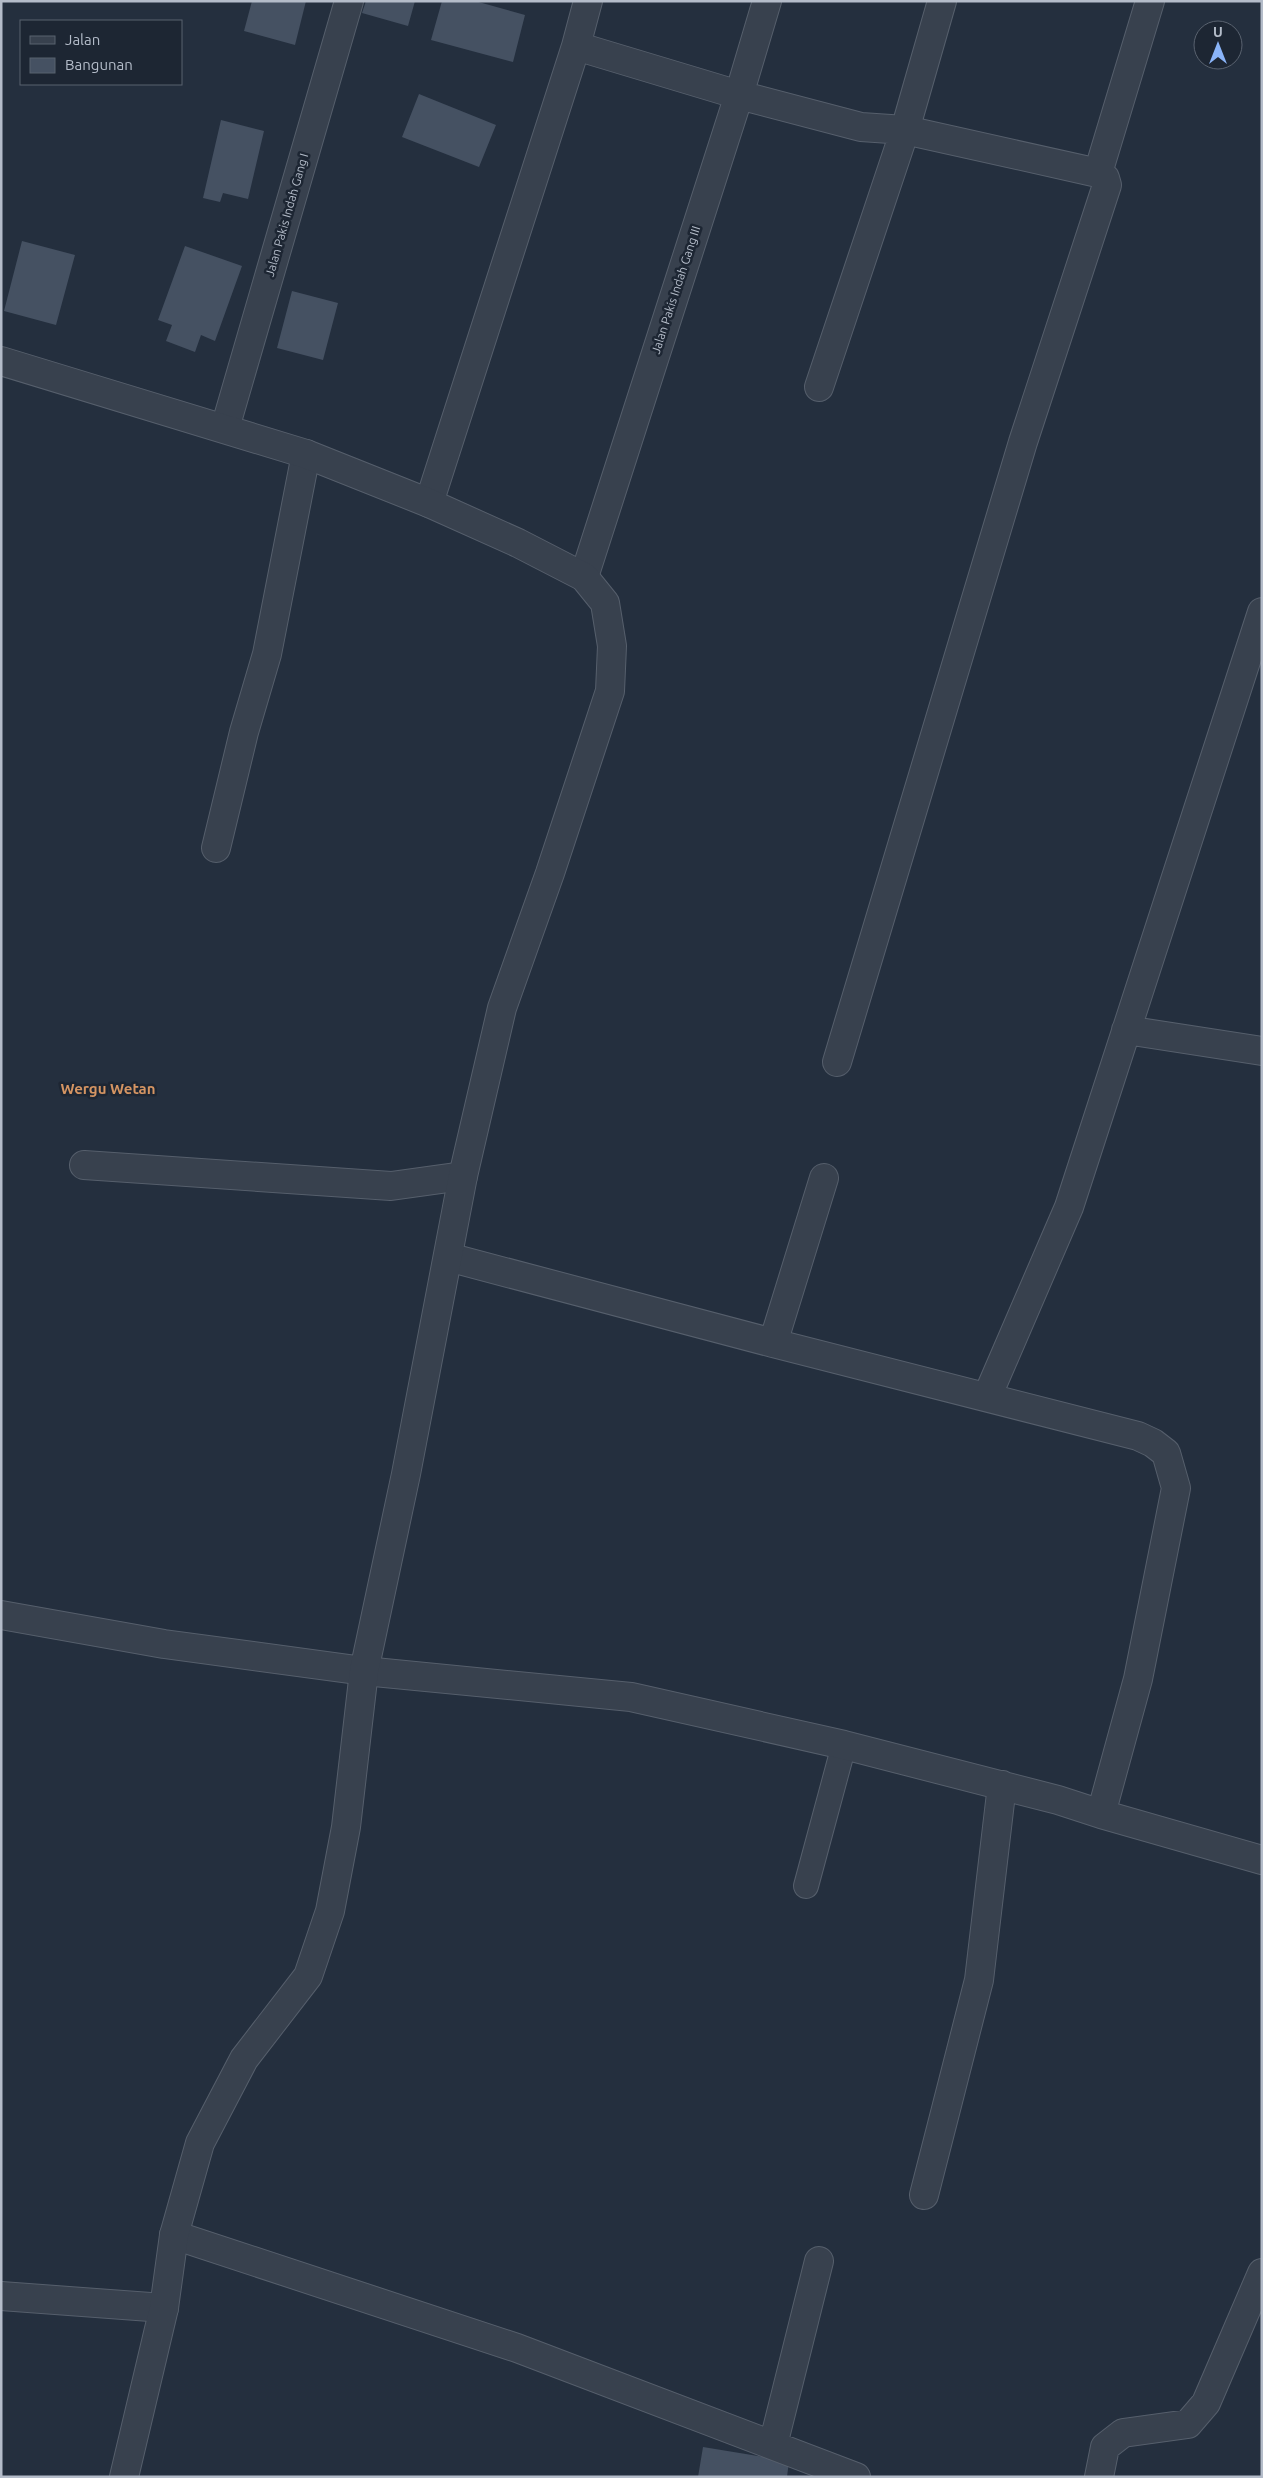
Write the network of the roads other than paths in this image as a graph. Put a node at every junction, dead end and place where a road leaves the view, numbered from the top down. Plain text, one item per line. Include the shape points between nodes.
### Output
1 (349, 1) edge
2 (588, 1) edge
3 (767, 1) edge
4 (942, 1) edge
5 (1150, 1) edge
6 (576, 46) junction
7 (739, 95) junction
8 (905, 130) junction
9 (1098, 173) junction
10 (1, 361) edge
11 (819, 387) dead end
12 (225, 428) junction
13 (306, 454) junction
14 (429, 503) junction
15 (584, 578) junction
16 (1262, 612) edge
17 (216, 848) dead end
18 (1126, 1030) junction
19 (1262, 1050) edge
20 (836, 1062) dead end
21 (84, 1165) dead end
22 (463, 1176) junction
23 (824, 1178) dead end
24 (448, 1256) junction
25 (773, 1343) junction
26 (987, 1397) junction
27 (1, 1615) edge
28 (364, 1670) junction
29 (844, 1745) junction
30 (1002, 1785) junction
31 (1101, 1814) junction
32 (1262, 1860) edge
33 (806, 1886) dead end
34 (924, 2195) dead end
35 (174, 2235) junction
36 (819, 2261) dead end
37 (1262, 2273) edge
38 (1, 2296) edge
39 (164, 2308) junction
40 (1250, 2331) edge
41 (773, 2445) junction
42 (124, 2477) edge
43 (856, 2477) edge
44 (1099, 2477) edge

1 - 12 street, Jalan Pakis Indah Gang I
2 - 6 street
3 - 7 street, Jalan Pakis Indah Gang III
4 - 8 street
5 - 9 street
6 - 7 street
6 - 14 street
7 - 8 street via 862,127
7 - 15 street, Jalan Pakis Indah Gang III
8 - 9 street
8 - 11 street
9 - 20 street via 1105,178 1105,190 1023,442
10 - 12 street
12 - 13 street
13 - 14 street
13 - 17 street via 267,654
14 - 15 street via 518,543
15 - 22 street via 605,603 612,646 610,691 502,1008
16 - 18 street
18 - 19 street
18 - 26 street via 1069,1207
21 - 22 street via 391,1186
22 - 24 street
23 - 25 street
24 - 25 street
24 - 28 street
25 - 26 street
26 - 31 street via 1138,1436 1166,1453 1172,1470 1176,1488 1138,1679
27 - 28 street via 164,1644
28 - 29 street via 631,1697
28 - 35 street via 346,1827 327,1920 308,1976 244,2059 200,2143
29 - 30 street
29 - 33 lane
30 - 31 street
30 - 34 street via 979,1980
31 - 32 street
35 - 39 street
35 - 41 street via 517,2348
36 - 41 street
37 - 40 street
38 - 39 street
39 - 42 street
40 - 44 street via 1206,2403 1188,2424 1123,2433 1105,2447
41 - 43 street

